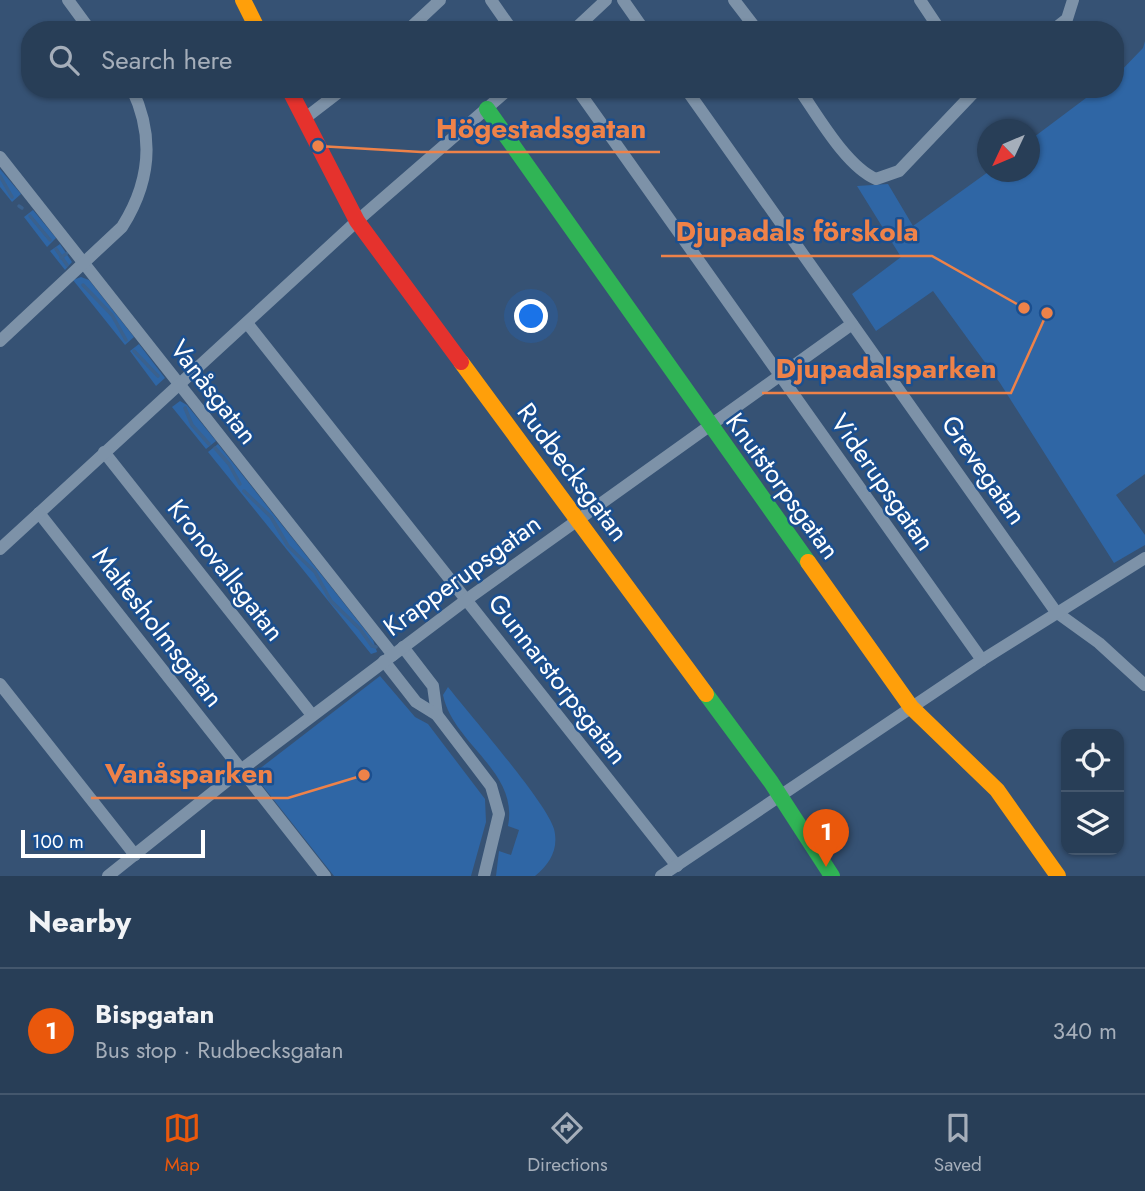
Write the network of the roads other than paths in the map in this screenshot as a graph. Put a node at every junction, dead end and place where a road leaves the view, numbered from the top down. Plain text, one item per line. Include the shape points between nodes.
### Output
1 (68, 0) edge
2 (243, 0) edge
3 (440, 0) edge
4 (491, 0) edge
5 (606, 0) edge
6 (623, 0) edge
7 (734, 0) edge
8 (920, 0) edge
9 (1073, 0) edge
10 (83, 21) edge
11 (254, 21) edge
12 (418, 21) edge
13 (506, 21) edge
14 (584, 21) edge
15 (638, 21) edge
16 (750, 21) edge
17 (934, 21) edge
18 (1064, 21) edge
19 (136, 98) edge
20 (294, 98) edge
21 (331, 98) edge
22 (499, 98) edge
23 (583, 98) edge
24 (692, 98) edge
25 (806, 98) edge
26 (967, 98) edge
27 (487, 109) junction
28 (304, 119) junction
29 (0, 157) edge
30 (357, 221) junction
31 (84, 264) junction
32 (247, 323) junction
33 (852, 324) junction
34 (0, 341) edge
35 (779, 376) junction
36 (180, 384) junction
37 (709, 425) junction
38 (104, 452) junction
39 (39, 513) junction
40 (578, 519) junction
41 (0, 548) edge
42 (1145, 558) edge
43 (466, 600) junction
44 (1056, 612) junction
45 (393, 654) junction
46 (982, 660) junction
47 (0, 684) edge
48 (1145, 685) edge
49 (912, 707) junction
50 (312, 715) junction
51 (437, 715) junction
52 (242, 769) junction
53 (780, 795) junction
54 (135, 855) junction
55 (677, 866) junction
56 (108, 876) edge
57 (325, 876) edge
58 (484, 876) edge
59 (661, 876) edge
60 (832, 876) edge
61 (1058, 876) edge

1 - 10 street
2 - 11 street
3 - 12 street
4 - 13 street
5 - 14 street
6 - 15 street
7 - 16 street
8 - 17 street
9 - 18 street
19 - 31 street via 148,142 143,187 122,227
20 - 28 street, Rudbecksgatan
21 - 28 street
22 - 27 street
23 - 35 street, Viderupsgatan
24 - 33 street, Grevegatan
25 - 26 street via 864,174 876,179 899,171
27 - 30 street
27 - 37 street, Knutstorpsgatan
28 - 30 street, Rudbecksgatan
29 - 31 street, Vanåsgatan
30 - 32 street
30 - 40 street, Rudbecksgatan
31 - 34 street
31 - 36 street, Vanåsgatan
32 - 36 street
32 - 43 street, Gunnarstorpsgatan
33 - 35 street, Krapperupsgatan
33 - 44 street, Grevegatan
35 - 37 street, Krapperupsgatan
35 - 46 street, Viderupsgatan
36 - 38 street
36 - 45 street, Vanåsgatan
37 - 40 street, Krapperupsgatan
37 - 49 street, Knutstorpsgatan
38 - 39 street
38 - 50 street, Kronovallsgatan
39 - 41 street
39 - 52 street, Maltesholmsgatan
40 - 43 street, Krapperupsgatan
40 - 53 street, Rudbecksgatan
42 - 44 street
43 - 45 street, Krapperupsgatan
43 - 55 street, Gunnarstorpsgatan
44 - 46 street
44 - 48 street, Grevegatan
45 - 50 street, Krapperupsgatan
45 - 51 street via 416,702
45 - 51 street via 433,686
46 - 49 street
47 - 54 street
49 - 53 street
49 - 61 street, Knutstorpsgatan via 997,790
50 - 52 street, Krapperupsgatan
51 - 58 street via 484,774 497,800 499,814
52 - 54 street, Krapperupsgatan
52 - 57 street, Maltesholmsgatan
53 - 55 street
53 - 60 street, Rudbecksgatan
54 - 56 street, Krapperupsgatan
55 - 59 street

